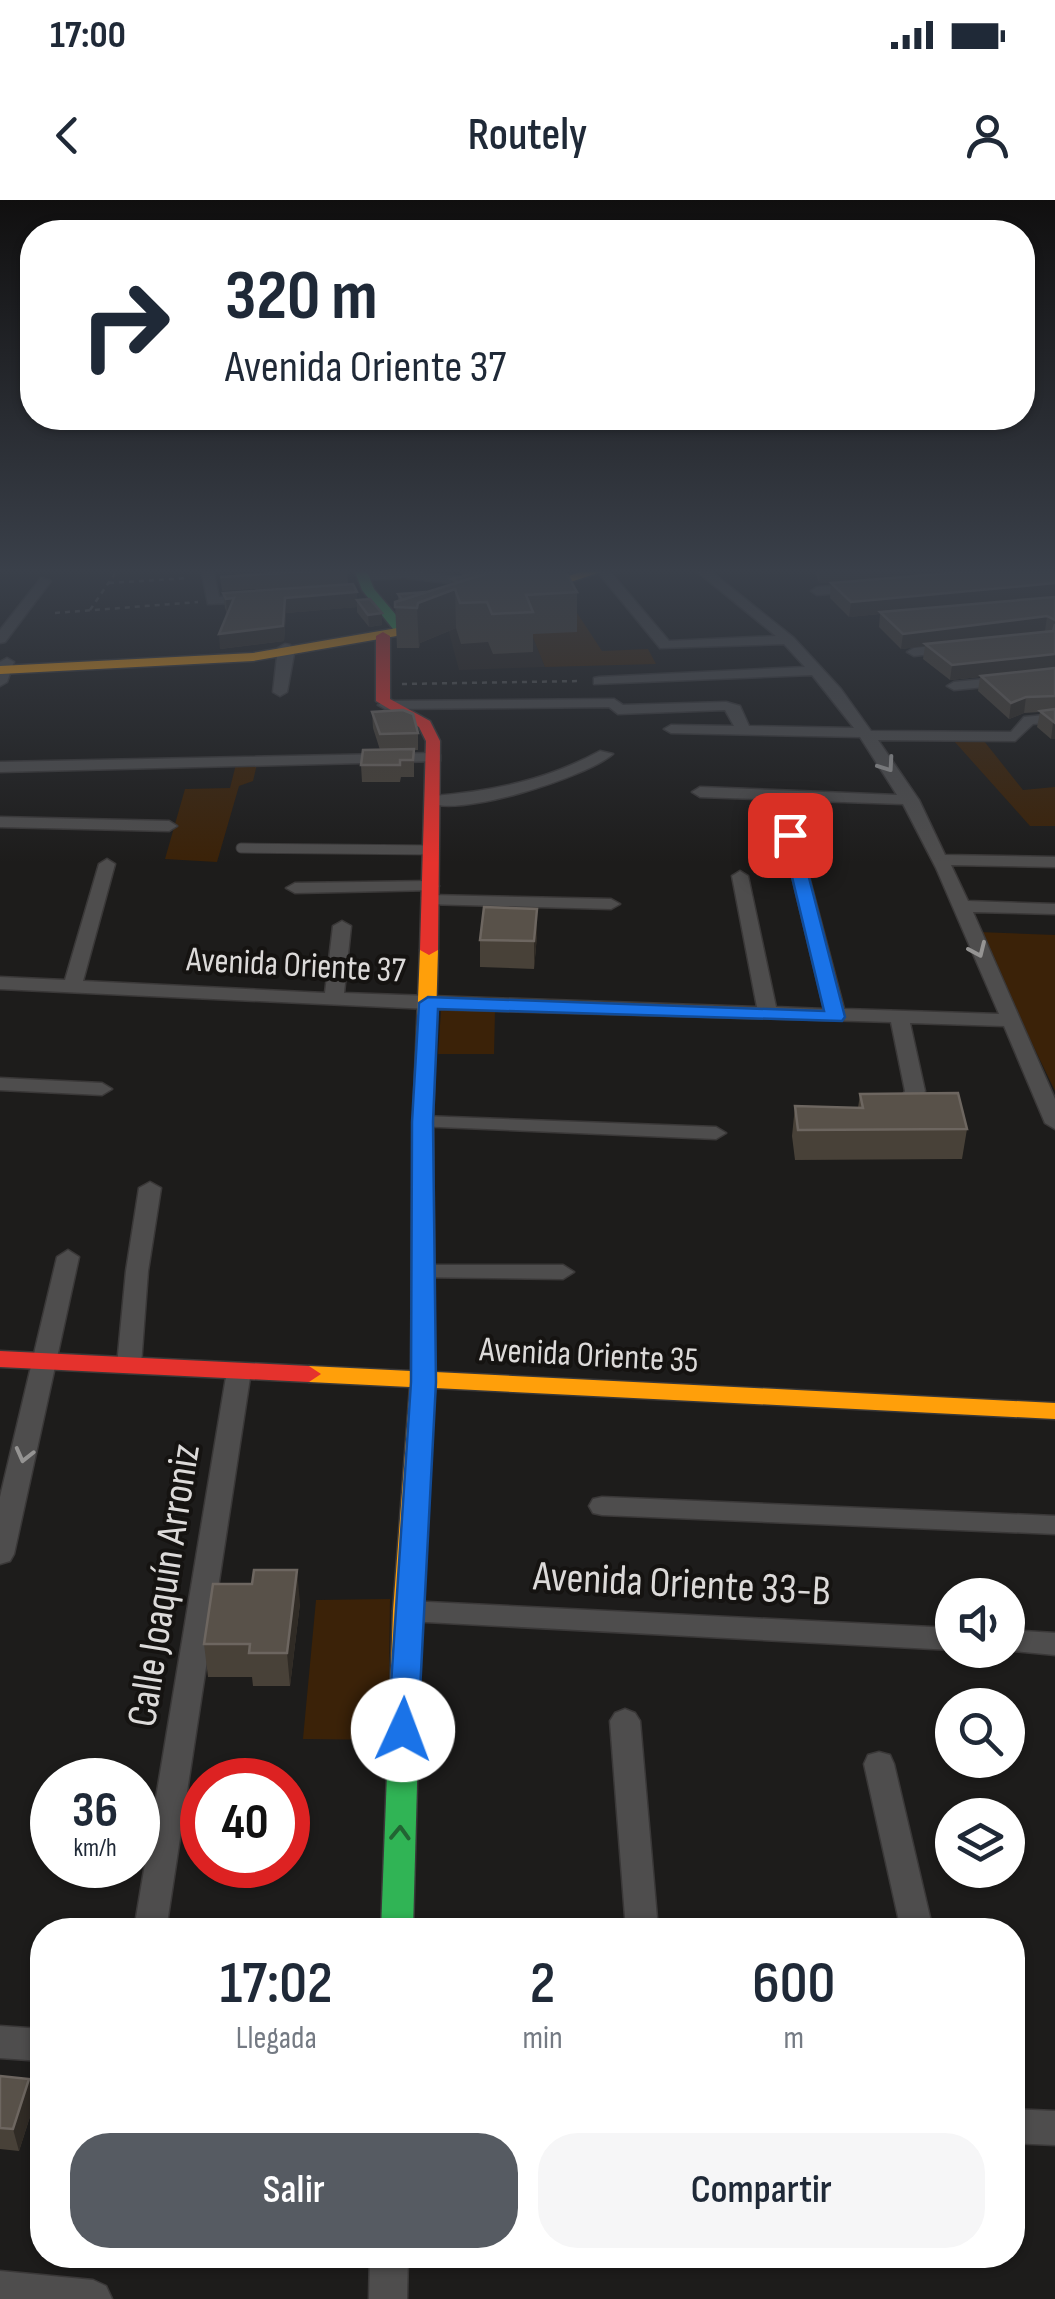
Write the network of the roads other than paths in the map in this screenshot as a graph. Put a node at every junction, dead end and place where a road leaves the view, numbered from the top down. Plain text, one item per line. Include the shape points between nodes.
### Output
1 (59, 667) edge
2 (288, 667) edge
3 (392, 667) edge
4 (812, 667) edge
5 (2, 669) edge
6 (815, 670) junction
7 (1055, 676) edge
8 (599, 681) road end
9 (954, 686) dead end
10 (280, 692) dead end
11 (384, 695) junction
12 (1055, 718) edge
13 (742, 728) junction
14 (671, 729) dead end
15 (865, 734) junction
16 (605, 754) dead end
17 (435, 758) junction
18 (0, 767) edge
19 (700, 792) dead end
20 (912, 800) junction
21 (434, 802) junction
22 (0, 822) edge
23 (169, 826) dead end
24 (790, 835) dead end
25 (241, 848) dead end
26 (432, 850) junction
27 (940, 860) junction
28 (1055, 862) edge
29 (106, 864) dead end
30 (740, 876) dead end
31 (295, 888) dead end
32 (430, 893) junction
33 (610, 904) dead end
34 (959, 906) junction
35 (1055, 909) edge
36 (342, 926) dead end
37 (0, 983) edge
38 (72, 987) junction
39 (334, 998) junction
40 (428, 1003) junction
41 (768, 1014) junction
42 (836, 1017) junction
43 (900, 1019) junction
44 (1009, 1020) junction
45 (0, 1084) edge
46 (102, 1089) dead end
47 (871, 1113) edge
48 (423, 1122) junction
49 (1055, 1123) edge
50 (716, 1133) dead end
51 (150, 1188) dead end
52 (68, 1257) dead end
53 (423, 1272) junction
54 (563, 1272) dead end
55 (0, 1359) edge
56 (47, 1360) junction
57 (130, 1365) junction
58 (240, 1371) junction
59 (423, 1382) junction
60 (1055, 1411) edge
61 (602, 1506) dead end
62 (1055, 1525) edge
63 (0, 1554) edge
64 (407, 1610) junction
65 (935, 1638) edge
66 (1025, 1643) edge
67 (1055, 1644) edge
68 (625, 1721) dead end
69 (879, 1764) dead end
70 (152, 1918) edge
71 (397, 1918) edge
72 (641, 1918) edge
73 (914, 1918) edge
74 (0, 2042) edge
75 (30, 2044) edge
76 (1025, 2127) edge
77 (1055, 2128) edge
78 (389, 2268) edge
79 (0, 2290) edge
80 (93, 2299) edge
81 (388, 2299) edge

1 - 5 street
2 - 10 street
3 - 11 street
4 - 6 street
6 - 8 street
6 - 15 street
7 - 9 street
11 - 13 street via 614,703 618,710 726,706 735,709
11 - 17 street via 428,724
12 - 15 street via 1029,720 1015,737
13 - 14 street
13 - 15 street
15 -> 20 street
16 - 21 street via 580,770 517,790
17 - 18 street
17 - 21 street
19 - 20 street
20 - 27 street
21 - 26 street
22 - 23 street
24 - 42 street
25 - 26 lane
26 - 32 street
27 - 28 street
27 - 34 street
29 - 38 street
30 - 41 street
31 - 32 street
32 - 33 street
32 - 40 street
34 - 35 street
34 -> 44 street
36 - 39 street
37 - 38 street, Avenida Oriente 37
38 - 39 street, Avenida Oriente 37
39 - 40 street, Avenida Oriente 37
40 - 41 street, Avenida Oriente 37
40 - 48 street
41 - 42 street, Avenida Oriente 37
42 - 43 street, Avenida Oriente 37
43 - 44 street, Avenida Oriente 37
43 - 47 street via 913,1100 896,1111
44 - 49 street
45 - 46 street
48 - 50 street
48 - 53 street
51 - 57 street
52 - 56 street
53 - 54 street
53 - 59 street
55 - 56 street, Avenida Oriente 35
56 - 57 street, Avenida Oriente 35
56 -> 63 street
57 - 58 street, Avenida Oriente 35
58 - 59 street, Avenida Oriente 35
58 - 70 street, Calle Joaquín Arroniz
59 - 60 street, Avenida Oriente 35
59 - 64 street
61 - 62 street
64 - 65 street, Avenida Oriente 33-B
71 -> 64 street
66 - 67 street
68 - 72 street
69 - 73 street
74 - 75 street
76 - 77 street
78 - 81 street
79 - 80 street

